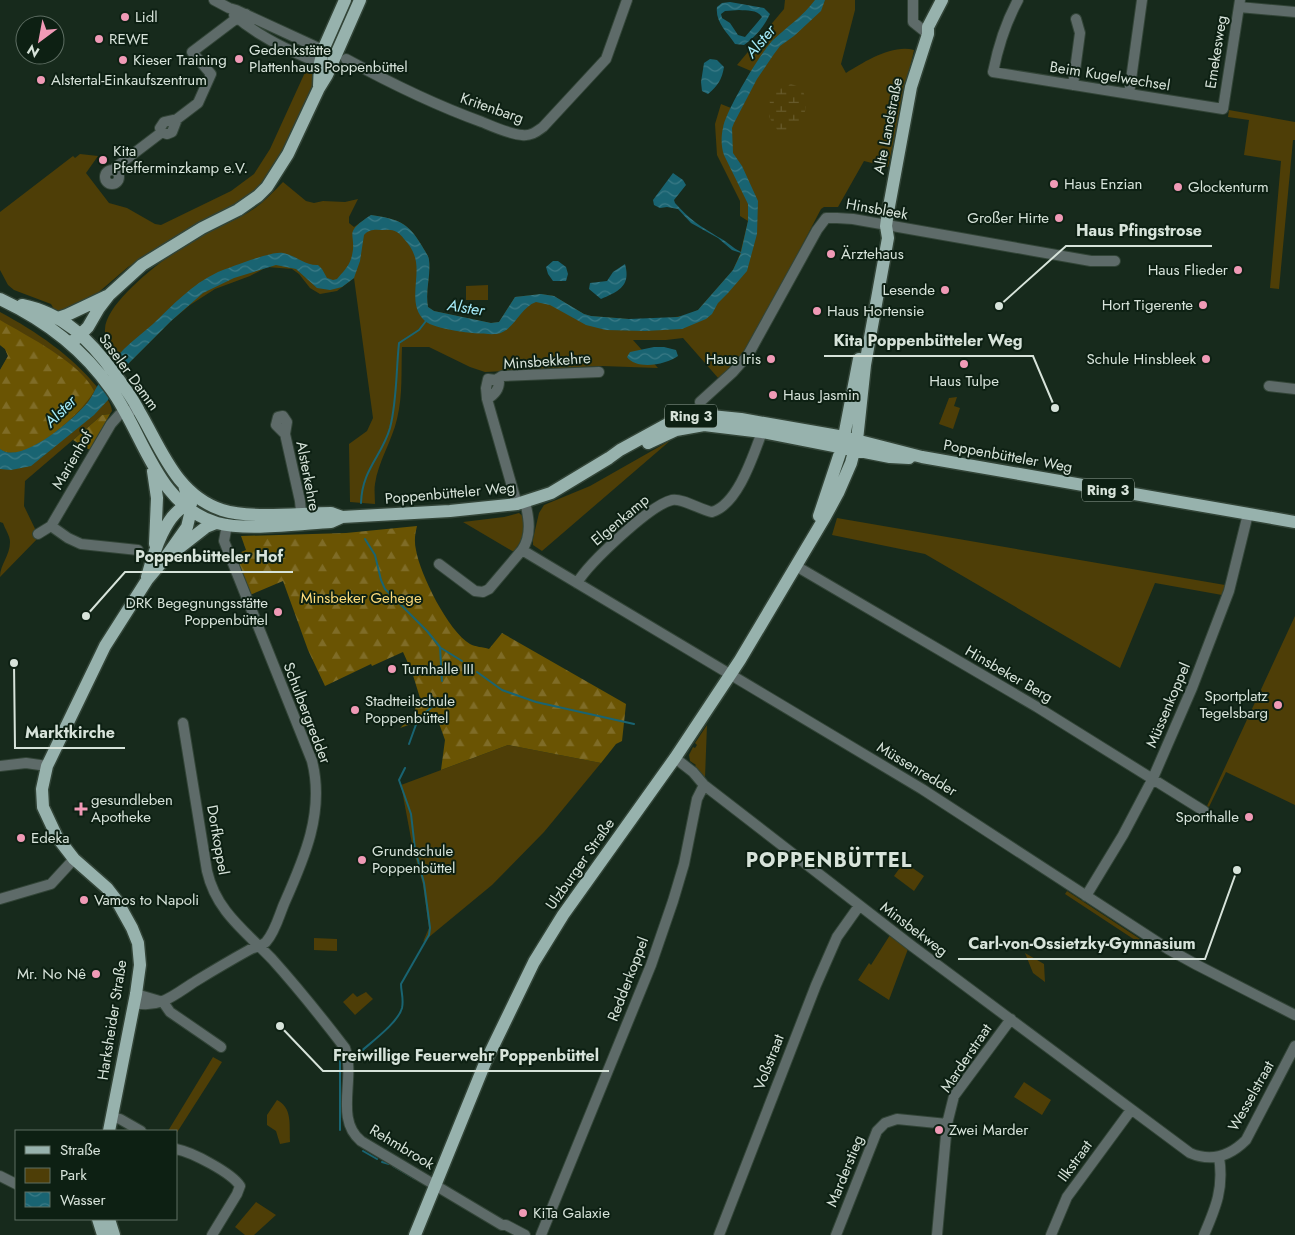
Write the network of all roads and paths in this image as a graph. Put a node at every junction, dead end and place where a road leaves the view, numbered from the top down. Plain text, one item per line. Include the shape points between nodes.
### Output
1 (214, 0) edge
2 (345, 0) edge
3 (360, 0) edge
4 (626, 0) edge
5 (913, 0) edge
6 (942, 0) edge
7 (948, 0) edge
8 (1018, 0) edge
9 (1142, 0) edge
10 (1239, 4) edge
11 (1295, 12) edge
12 (242, 18) junction
13 (1076, 18) dead end
14 (928, 34) junction
15 (323, 50) junction
16 (333, 61) junction
17 (1073, 85) junction
18 (1129, 94) junction
19 (1223, 108) joint
20 (114, 170) dead end
21 (886, 226) junction
22 (1115, 261) dead end
23 (109, 295) junction
24 (4, 301) edge
25 (58, 318) junction
26 (78, 332) junction
27 (69, 343) junction
28 (97, 361) junction
29 (599, 372) dead end
30 (1269, 386) dead end
31 (118, 389) junction
32 (1295, 389) edge
33 (700, 402) dead end
34 (139, 409) junction
35 (126, 412) junction
36 (762, 432) junction
37 (285, 434) dead end
38 (849, 444) junction
39 (610, 458) junction
40 (152, 464) junction
41 (174, 474) joint
42 (184, 485) junction
43 (521, 503) junction
44 (208, 504) junction
45 (189, 506) junction
46 (1248, 514) junction
47 (301, 518) junction
48 (1295, 522) edge
49 (221, 524) junction
50 (51, 526) junction
51 (38, 534) dead end
52 (155, 549) junction
53 (138, 550) dead end
54 (522, 550) junction
55 (163, 562) junction
56 (439, 564) dead end
57 (796, 566) junction
58 (147, 580) junction
59 (577, 582) junction
60 (730, 675) junction
61 (183, 722) dead end
62 (675, 758) junction
63 (0, 766) edge
64 (47, 766) junction
65 (1153, 778) junction
66 (704, 786) junction
67 (1204, 811) dead end
68 (74, 859) junction
69 (1086, 896) junction
70 (0, 898) edge
71 (859, 906) junction
72 (258, 946) junction
73 (135, 999) junction
74 (163, 1002) junction
75 (1295, 1015) edge
76 (1011, 1020) junction
77 (1295, 1046) edge
78 (221, 1047) dead end
79 (1131, 1110) junction
80 (112, 1117) junction
81 (947, 1124) junction
82 (109, 1130) edge
83 (139, 1130) edge
84 (178, 1150) edge
85 (1219, 1157) junction
86 (0, 1176) edge
87 (15, 1184) edge
88 (436, 1185) junction
89 (98, 1220) edge
90 (109, 1220) edge
91 (504, 1230) edge
92 (104, 1235) edge
93 (114, 1235) edge
94 (212, 1235) edge
95 (415, 1235) edge
96 (525, 1235) edge
97 (541, 1235) edge
98 (719, 1235) edge
99 (836, 1235) edge
100 (937, 1235) edge
101 (1051, 1235) edge
102 (1204, 1235) edge

1 - 12 street, Kritenbarg
2 - 15 main road
3 - 16 main road
4 - 16 street, Kritenbarg via 606,58 534,134 516,134 473,119
5 - 14 street via 913,22
6 - 14 main road, Alte Landstraße via 928,27
7 - 14 main road, Alte Landstraße via 934,30
8 - 17 street, Beim Kugelwechsel via 998,45 993,72
9 - 18 street
10 - 11 street
10 - 19 street, Emekesweg
12 - 15 street, Kritenbarg
12 - 16 street, Kritenbarg via 273,41
12 - 20 street via 194,54 211,74 200,100 177,119 162,124 162,132
13 - 17 street via 1080,33
14 - 21 main road, Alte Landstraße via 908,102
15 - 16 main road
16 - 23 main road via 288,154 263,192 229,215 156,255
17 - 18 street, Beim Kugelwechsel
18 - 19 street, Beim Kugelwechsel
21 - 22 street, Hinsbleek via 1091,261
21 - 33 street, Hinsbleek via 837,218 824,220 748,355
21 - 38 main road, Alte Landstraße via 888,238
23 - 25 main road
23 - 26 main road via 86,316
24 - 25 main road, Saseler Damm / Ring 3
24 - 27 main road, Saseler Damm / Ring 3
25 - 26 main road, Saseler Damm / Ring 3
26 - 27 main road
26 - 28 main road, Saseler Damm / Ring 3
27 - 28 main road, Saseler Damm / Ring 3
28 - 31 main road, Saseler Damm / Ring 3
29 - 43 street, Minsbekkehre via 502,376 496,380 499,386 487,399
30 - 32 street
31 - 34 main road, Saseler Damm / Ring 3
31 - 35 main road, Saseler Damm / Ring 3
34 - 35 street
34 - 41 main road, Saseler Damm / Ring 3
35 - 40 main road, Saseler Damm / Ring 3
35 - 50 street, Marienhof via 111,424
36 - 38 main road, Poppenbütteler Weg / Ring 3
36 - 39 main road, Poppenbütteler Weg / Ring 3 via 704,425 689,427
36 - 59 street, Elgenkamp via 734,493 723,507 712,512 677,500 670,501 650,512 592,563
37 - 47 street, Alsterkehre
38 - 39 main road, Poppenbütteler Weg / Ring 3 via 741,419 701,414 673,421
38 - 46 main road, Poppenbütteler Weg / Ring 3 via 900,459 922,457
38 - 57 main road, Ulzburger Straße via 851,462 832,505
39 - 43 main road, Poppenbütteler Weg / Ring 3 via 551,492
40 - 45 main road, Poppenbütteler Weg / Ring 3 via 174,496
40 - 52 main road via 157,498
41 - 42 main road, Poppenbütteler Weg / Ring 3
42 - 44 main road, Poppenbütteler Weg / Ring 3
42 - 45 main road, Poppenbütteler Weg
43 - 47 main road, Poppenbütteler Weg / Ring 3 via 450,511 342,518 331,513
43 - 54 street via 528,516 529,532
44 - 45 main road, Poppenbütteler Weg
44 - 47 main road, Poppenbütteler Weg / Ring 3 via 242,514
45 - 49 main road, Poppenbütteler Weg / Ring 3 via 202,517
45 - 52 main road via 175,513
45 - 55 main road via 187,527
46 - 48 main road, Poppenbütteler Weg / Ring 3
46 - 65 street, Müssenkoppel via 1229,591
47 - 49 main road, Poppenbütteler Weg / Ring 3 via 248,526
49 - 55 main road via 206,527
49 - 72 street, Schulbergredder via 224,542 316,779 314,822 306,852 276,925 266,943
50 - 51 street, Marienhof
50 - 53 street via 81,544
52 - 58 main road
54 - 56 street via 483,592 475,591
54 - 59 street, Müssenredder
55 - 58 main road
57 - 60 main road, Ulzburger Straße
57 - 65 street, Hinsbeker Berg
58 - 64 main road via 101,654
59 - 60 street, Müssenredder
60 - 62 main road, Ulzburger Straße
60 - 69 street, Müssenredder via 922,789
61 - 72 street, Dorfkoppel via 210,881 218,901
62 - 66 street, Minsbekweg
62 - 88 main road, Ulzburger Straße via 563,915 534,962 485,1063
63 - 64 street via 26,763
64 - 68 main road, Harksheider Straße via 42,788 43,807 56,837
65 - 67 street, Hinsbeker Berg
65 - 69 street, Müssenkoppel via 1124,835
66 - 71 street, Minsbekweg
66 - 97 street, Redderkoppel via 697,799 684,864 651,965
68 - 70 street via 51,884
68 - 73 main road, Harksheider Straße via 107,888 132,928 140,956
69 - 75 street, Müssenredder via 1146,936
71 - 76 street, Minsbekweg
71 - 98 street, Voßstraat via 837,937 816,986
72 - 74 street, Schulbergredder
72 - 88 street, Rehmbrook via 345,1048 349,1127 354,1135
73 - 74 street, Schulbergredder via 152,1005
73 - 80 main road, Harksheider Straße
74 - 78 street via 170,1012
76 - 79 street, Minsbekweg
76 - 81 street, Marderstraat via 954,1096
77 - 85 street, Wesselstraat via 1246,1140 1238,1148
79 - 85 street, Minsbekweg via 1190,1153 1204,1158
79 - 101 street, Ilkstraat via 1067,1197
80 - 82 main road, Harksheider Straße
80 - 83 street
81 - 99 street, Marderstieg via 897,1119 885,1123 877,1131
81 - 100 street, Marderstraat
84 - 94 street via 199,1157 240,1186
85 - 102 street via 1221,1188
86 - 87 street
88 - 91 street, Rehmbrook
88 - 95 main road, Ulzburger Straße
89 - 92 main road
90 - 93 main road
91 - 96 street, Rehmbrook via 506,1225

